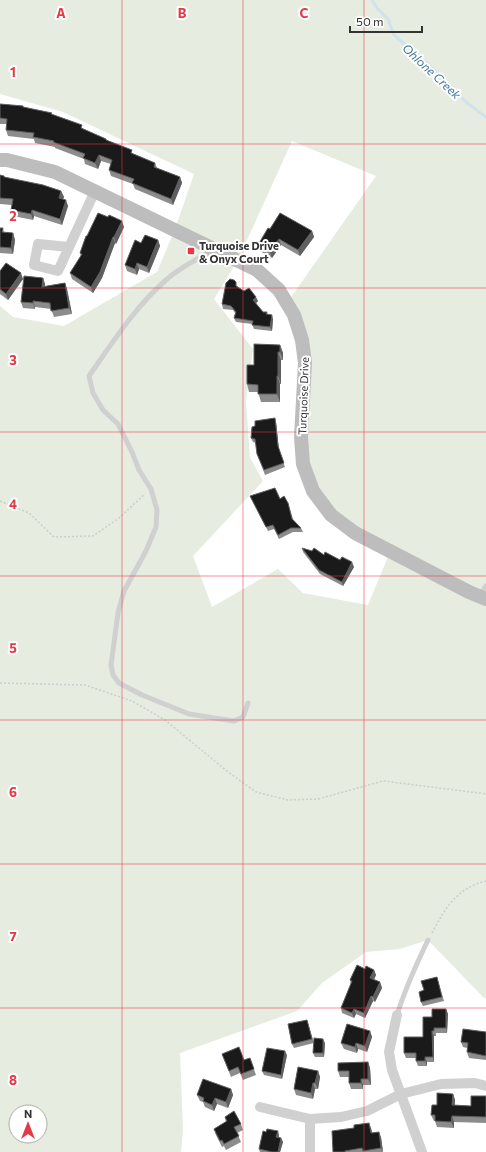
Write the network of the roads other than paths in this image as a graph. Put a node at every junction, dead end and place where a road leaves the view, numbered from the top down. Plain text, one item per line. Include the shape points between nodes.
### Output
1 (0, 160) edge
2 (95, 191) junction
3 (69, 247) dead end
4 (215, 249) junction
5 (484, 594) edge
6 (248, 703) dead end
7 (428, 940) road end
8 (397, 1015) joint
9 (486, 1086) edge
10 (401, 1094) junction
11 (260, 1108) dead end
12 (310, 1119) junction
13 (310, 1152) edge
14 (422, 1152) edge

1 - 2 street, Turquoise Drive via 55,172
2 - 3 street
2 - 4 street, Turquoise Drive
4 - 5 street, Turquoise Drive via 257,270 279,290 294,315 302,340 305,363 301,437 303,464 313,491 332,515 355,533 469,592
4 - 6 lane via 166,280 128,320 89,376 93,393 103,410 118,424 139,470 151,489 157,510 156,527 146,552 124,591 118,613 111,665 113,675 119,683 142,695 189,714 234,721 243,717
7 - 8 lane via 413,970
8 - 10 street via 388,1052
9 - 10 street via 474,1083 441,1084
10 - 12 street via 367,1111 341,1117
10 - 14 street
11 - 12 street
12 - 13 street

